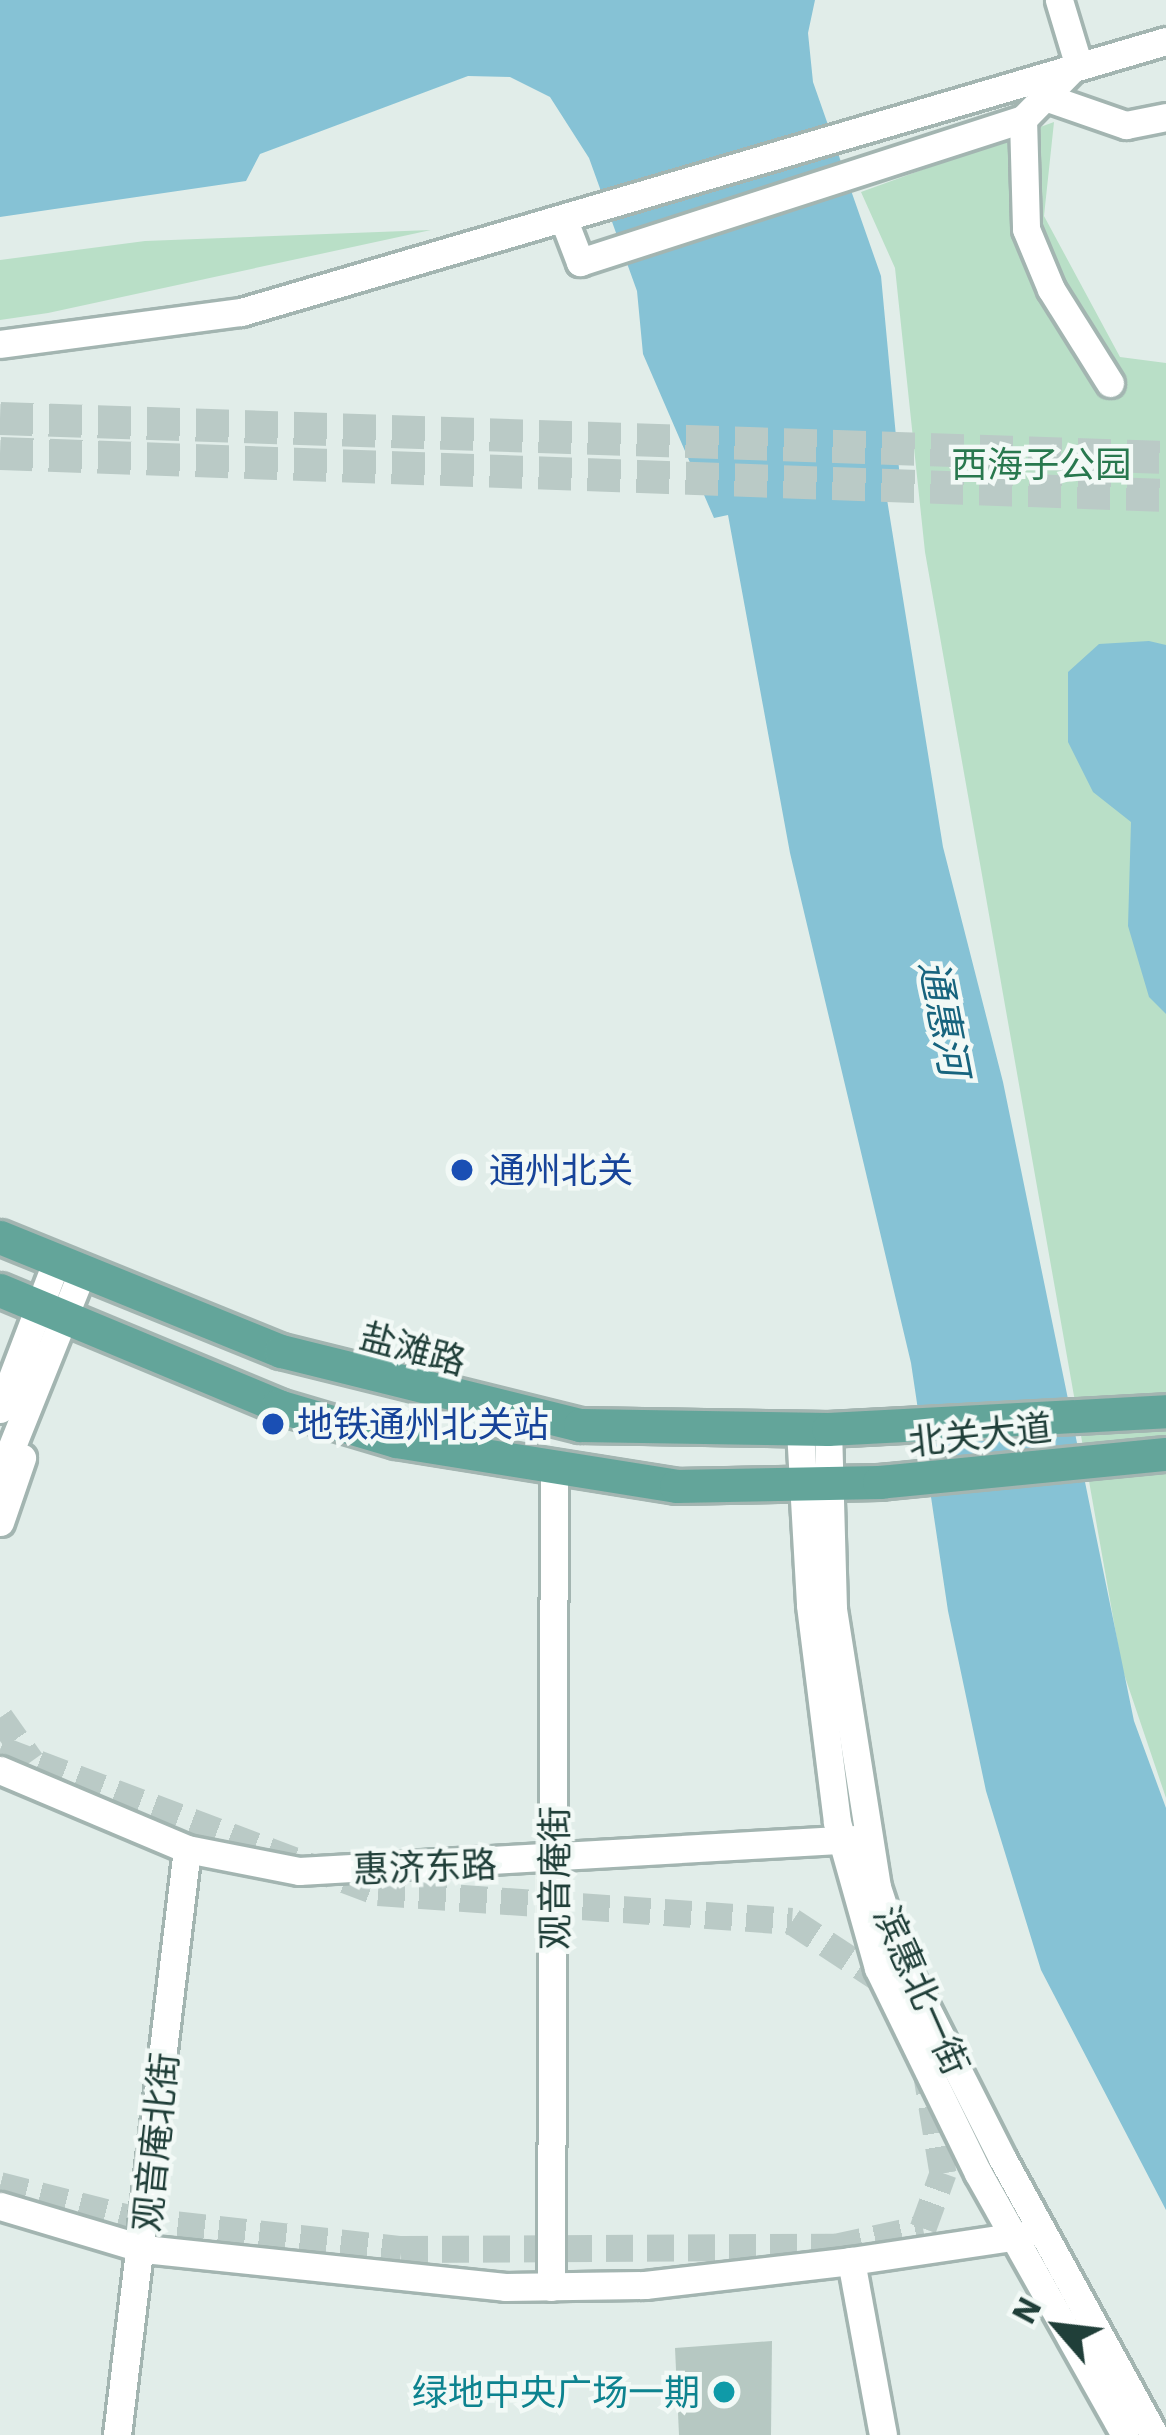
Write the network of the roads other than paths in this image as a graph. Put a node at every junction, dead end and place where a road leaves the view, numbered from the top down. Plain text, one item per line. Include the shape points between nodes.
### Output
1 (1059, 0) edge
2 (1166, 41) edge
3 (1078, 62) junction
4 (1045, 97) junction
5 (1166, 117) edge
6 (1023, 119) junction
7 (565, 223) junction
8 (0, 344) edge
9 (1110, 383) dead end
10 (0, 1237) edge
11 (70, 1265) junction
12 (0, 1290) edge
13 (52, 1313) junction
14 (8, 1404) edge
15 (1166, 1412) edge
16 (814, 1430) junction
17 (1166, 1454) edge
18 (554, 1468) junction
19 (0, 1476) edge
20 (814, 1485) junction
21 (0, 1522) edge
22 (0, 1770) tunnel mouth
23 (854, 1840) junction
24 (188, 1849) junction
25 (555, 1860) junction
26 (0, 2206) edge
27 (1026, 2234) junction
28 (144, 2249) junction
29 (851, 2261) junction
30 (551, 2287) junction
31 (117, 2435) edge
32 (883, 2435) edge
33 (1125, 2435) edge
34 (1154, 2435) edge

1 - 3 street
2 - 3 street
3 - 4 street
3 - 7 street
4 - 5 street via 1126,125
4 - 6 street
6 - 7 street via 580,262
6 - 9 street via 1025,230
7 - 8 street via 241,312
10 - 11 main road, 盐滩路
11 - 13 street
11 - 16 main road, 盐滩路 via 281,1352 475,1405 580,1426
12 - 13 main road
13 - 14 street
13 - 18 main road via 309,1416 396,1441
14 - 19 street
14 - 21 street via 21,1470
15 - 16 main road, 北关大道
16 - 20 street, 滨惠北一街
17 - 20 main road, 北关大道
18 - 20 main road via 676,1486
18 - 25 street, 观音庵街
20 - 23 street, 滨惠北一街
22 - 24 street, 惠济东路
23 - 25 street, 惠济东路
23 - 27 street, 滨惠北一街
24 - 25 street, 惠济东路 via 298,1870
24 - 28 street, 观音庵北街
25 - 30 street, 观音庵街
26 - 28 street
27 - 29 street
27 - 33 street, 滨惠北一街
27 - 34 street, 滨惠北一街
28 - 30 street
28 - 31 street, 观音庵北街
29 - 30 street via 645,2285
29 - 32 street

